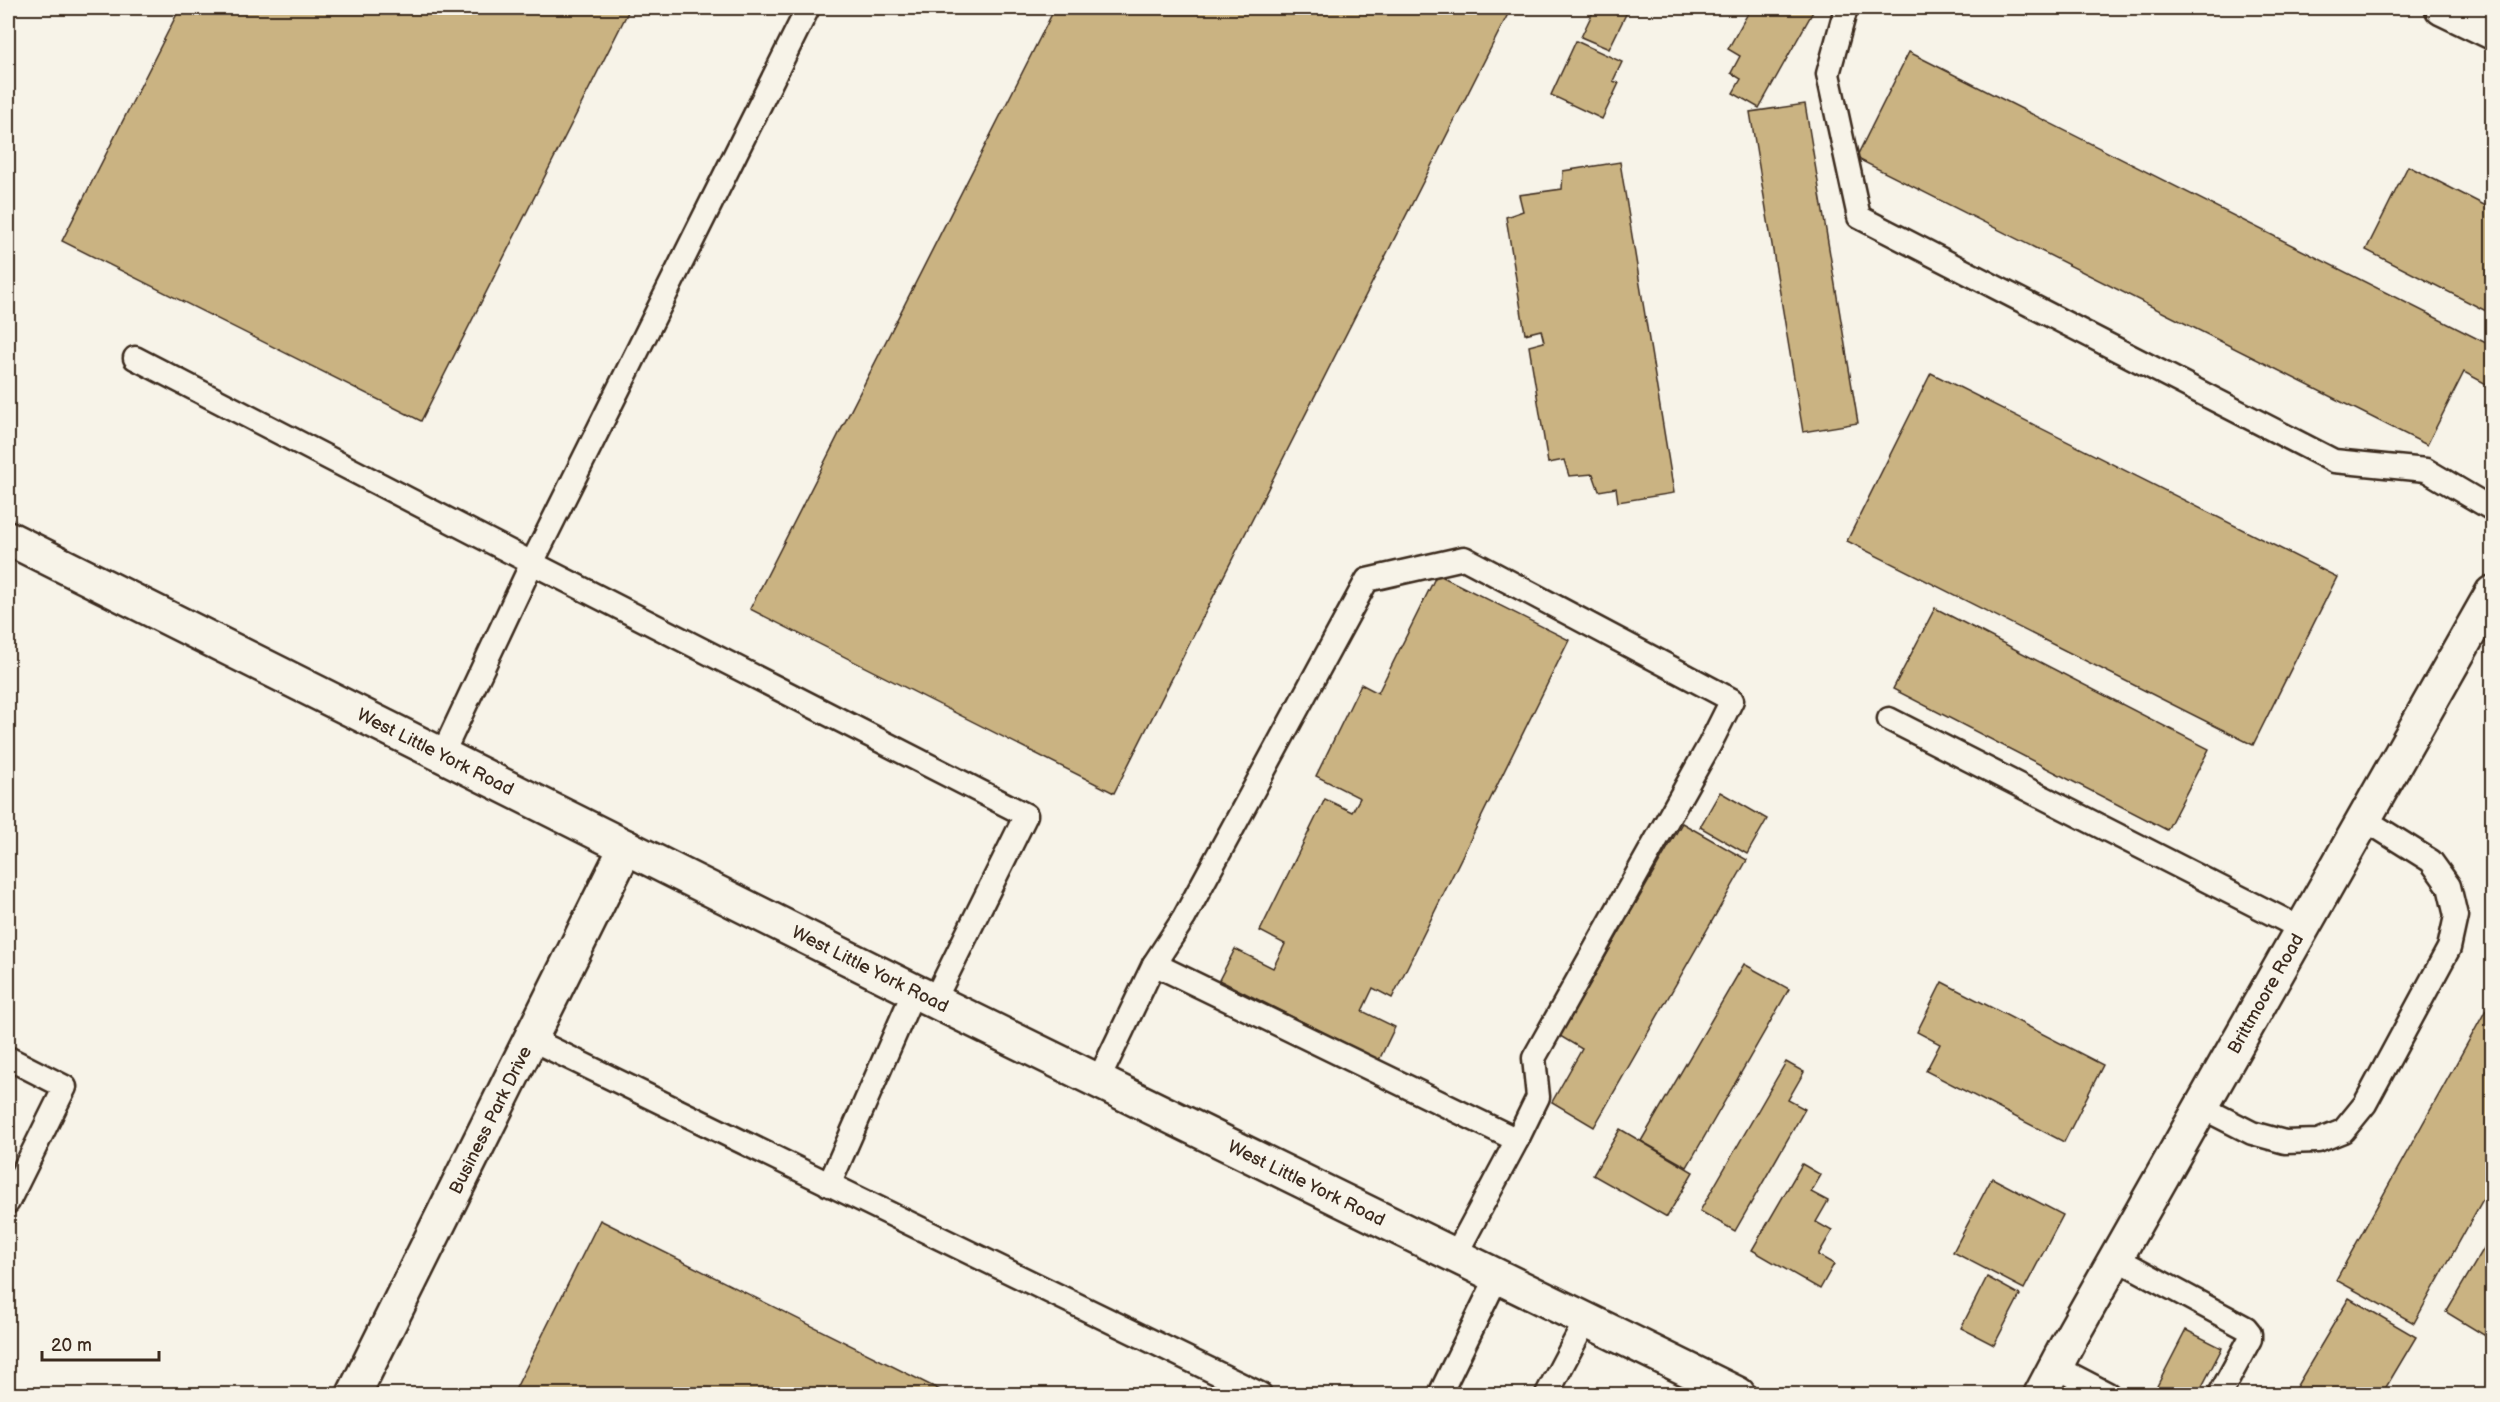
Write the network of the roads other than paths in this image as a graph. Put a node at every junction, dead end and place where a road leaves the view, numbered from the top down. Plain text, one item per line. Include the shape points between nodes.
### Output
1 (808, 8) edge
2 (1846, 8) edge
3 (2442, 8) edge
4 (2493, 32) edge
5 (135, 358) dead end
6 (2493, 508) edge
7 (8, 538) edge
8 (532, 563) junction
9 (2493, 593) edge
10 (1888, 719) dead end
11 (442, 755) junction
12 (2364, 819) junction
13 (626, 847) junction
14 (2302, 929) junction
15 (1154, 963) junction
16 (924, 996) junction
17 (531, 1039) junction
18 (8, 1058) edge
19 (1098, 1082) junction
20 (2201, 1107) junction
21 (1517, 1140) junction
22 (829, 1185) junction
23 (8, 1202) edge
24 (1455, 1256) junction
25 (2116, 1258) junction
26 (1497, 1276) junction
27 (1586, 1320) junction
28 (2048, 1381) edge
29 (354, 1395) edge
30 (1260, 1395) edge
31 (1440, 1395) edge
32 (1547, 1395) edge
33 (1738, 1395) edge
34 (2108, 1395) edge
35 (2220, 1395) edge

1 - 8 lane
2 - 6 lane via 1828,74 1859,217 2334,462 2426,470
3 - 4 main road
5 - 8 lane
7 - 11 main road, West Little York Road
8 - 11 lane
8 - 16 lane via 1026,815
9 - 12 main road, Brittmoore Road
10 - 14 lane
11 - 13 main road, West Little York Road
12 - 14 main road, Brittmoore Road
12 - 20 lane via 2431,861 2449,886 2456,916 2448,948 2366,1104 2343,1131 2318,1141 2285,1143 2252,1133
13 - 16 main road, West Little York Road
13 - 17 main road, Business Park Drive
14 - 20 main road, Brittmoore Road
15 - 19 lane
15 - 21 lane
15 - 21 lane via 1184,918 1367,580 1464,558 1732,700 1534,1058 1538,1097
16 - 19 main road, West Little York Road
16 - 22 lane
17 - 22 lane
17 - 29 main road, Business Park Drive
18 - 23 lane via 65,1087
19 - 24 main road, West Little York Road
20 - 25 main road, Brittmoore Road
21 - 24 lane
22 - 30 lane
24 - 26 main road, West Little York Road
25 - 28 main road, Brittmoore Road
25 - 35 lane via 2250,1333
26 - 27 main road, West Little York Road
26 - 31 lane
27 - 32 lane
27 - 33 main road, West Little York Road
28 - 34 lane

